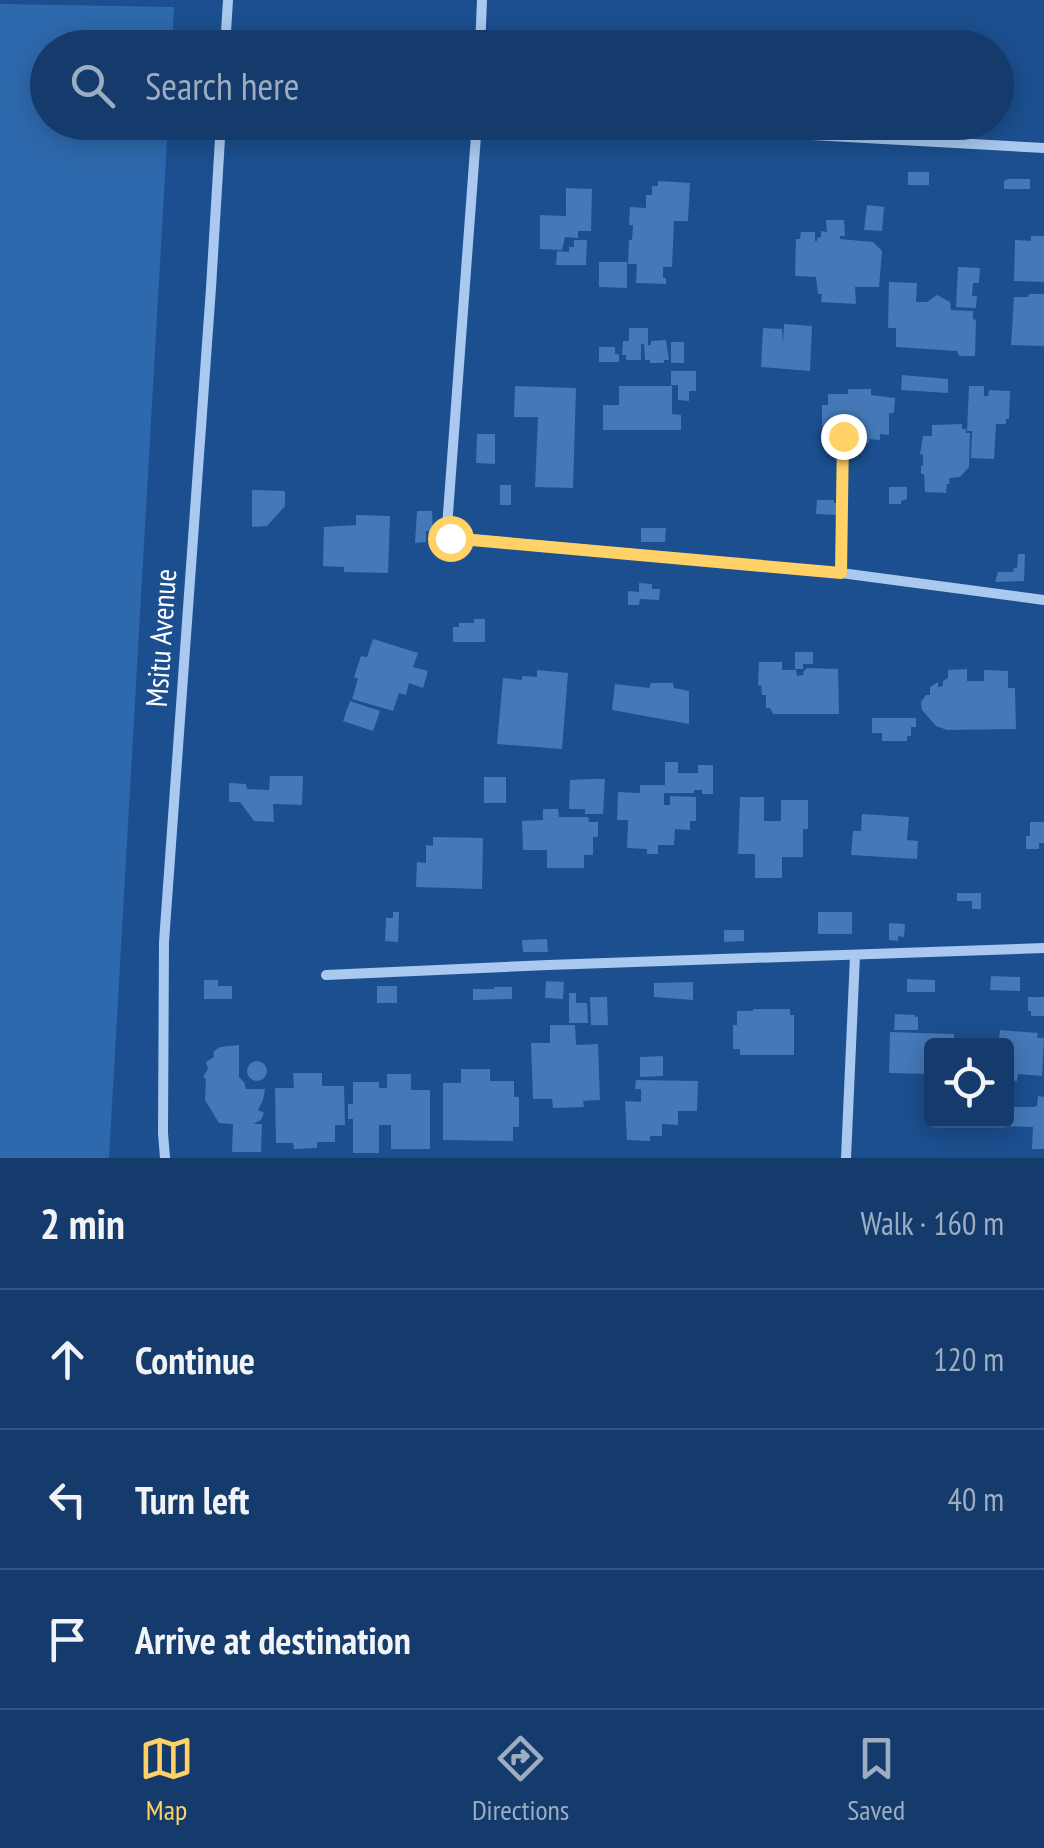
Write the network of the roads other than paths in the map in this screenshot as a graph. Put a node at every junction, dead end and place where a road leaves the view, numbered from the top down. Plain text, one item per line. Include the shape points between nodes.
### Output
1 (228, 0) edge
2 (482, 0) edge
3 (226, 30) edge
4 (481, 30) edge
5 (219, 140) edge
6 (476, 140) edge
7 (901, 140) edge
8 (1044, 148) edge
9 (843, 436) dead end
10 (841, 573) junction
11 (1044, 600) edge
12 (1044, 948) edge
13 (855, 956) junction
14 (326, 976) dead end
15 (165, 1158) edge
16 (846, 1158) edge

1 - 3 street
2 - 4 street
5 - 15 street, Msitu Avenue via 164,942
6 - 10 street via 448,538
7 - 8 street
9 - 10 lane
10 - 11 street
12 - 13 street
13 - 14 street
13 - 16 street

